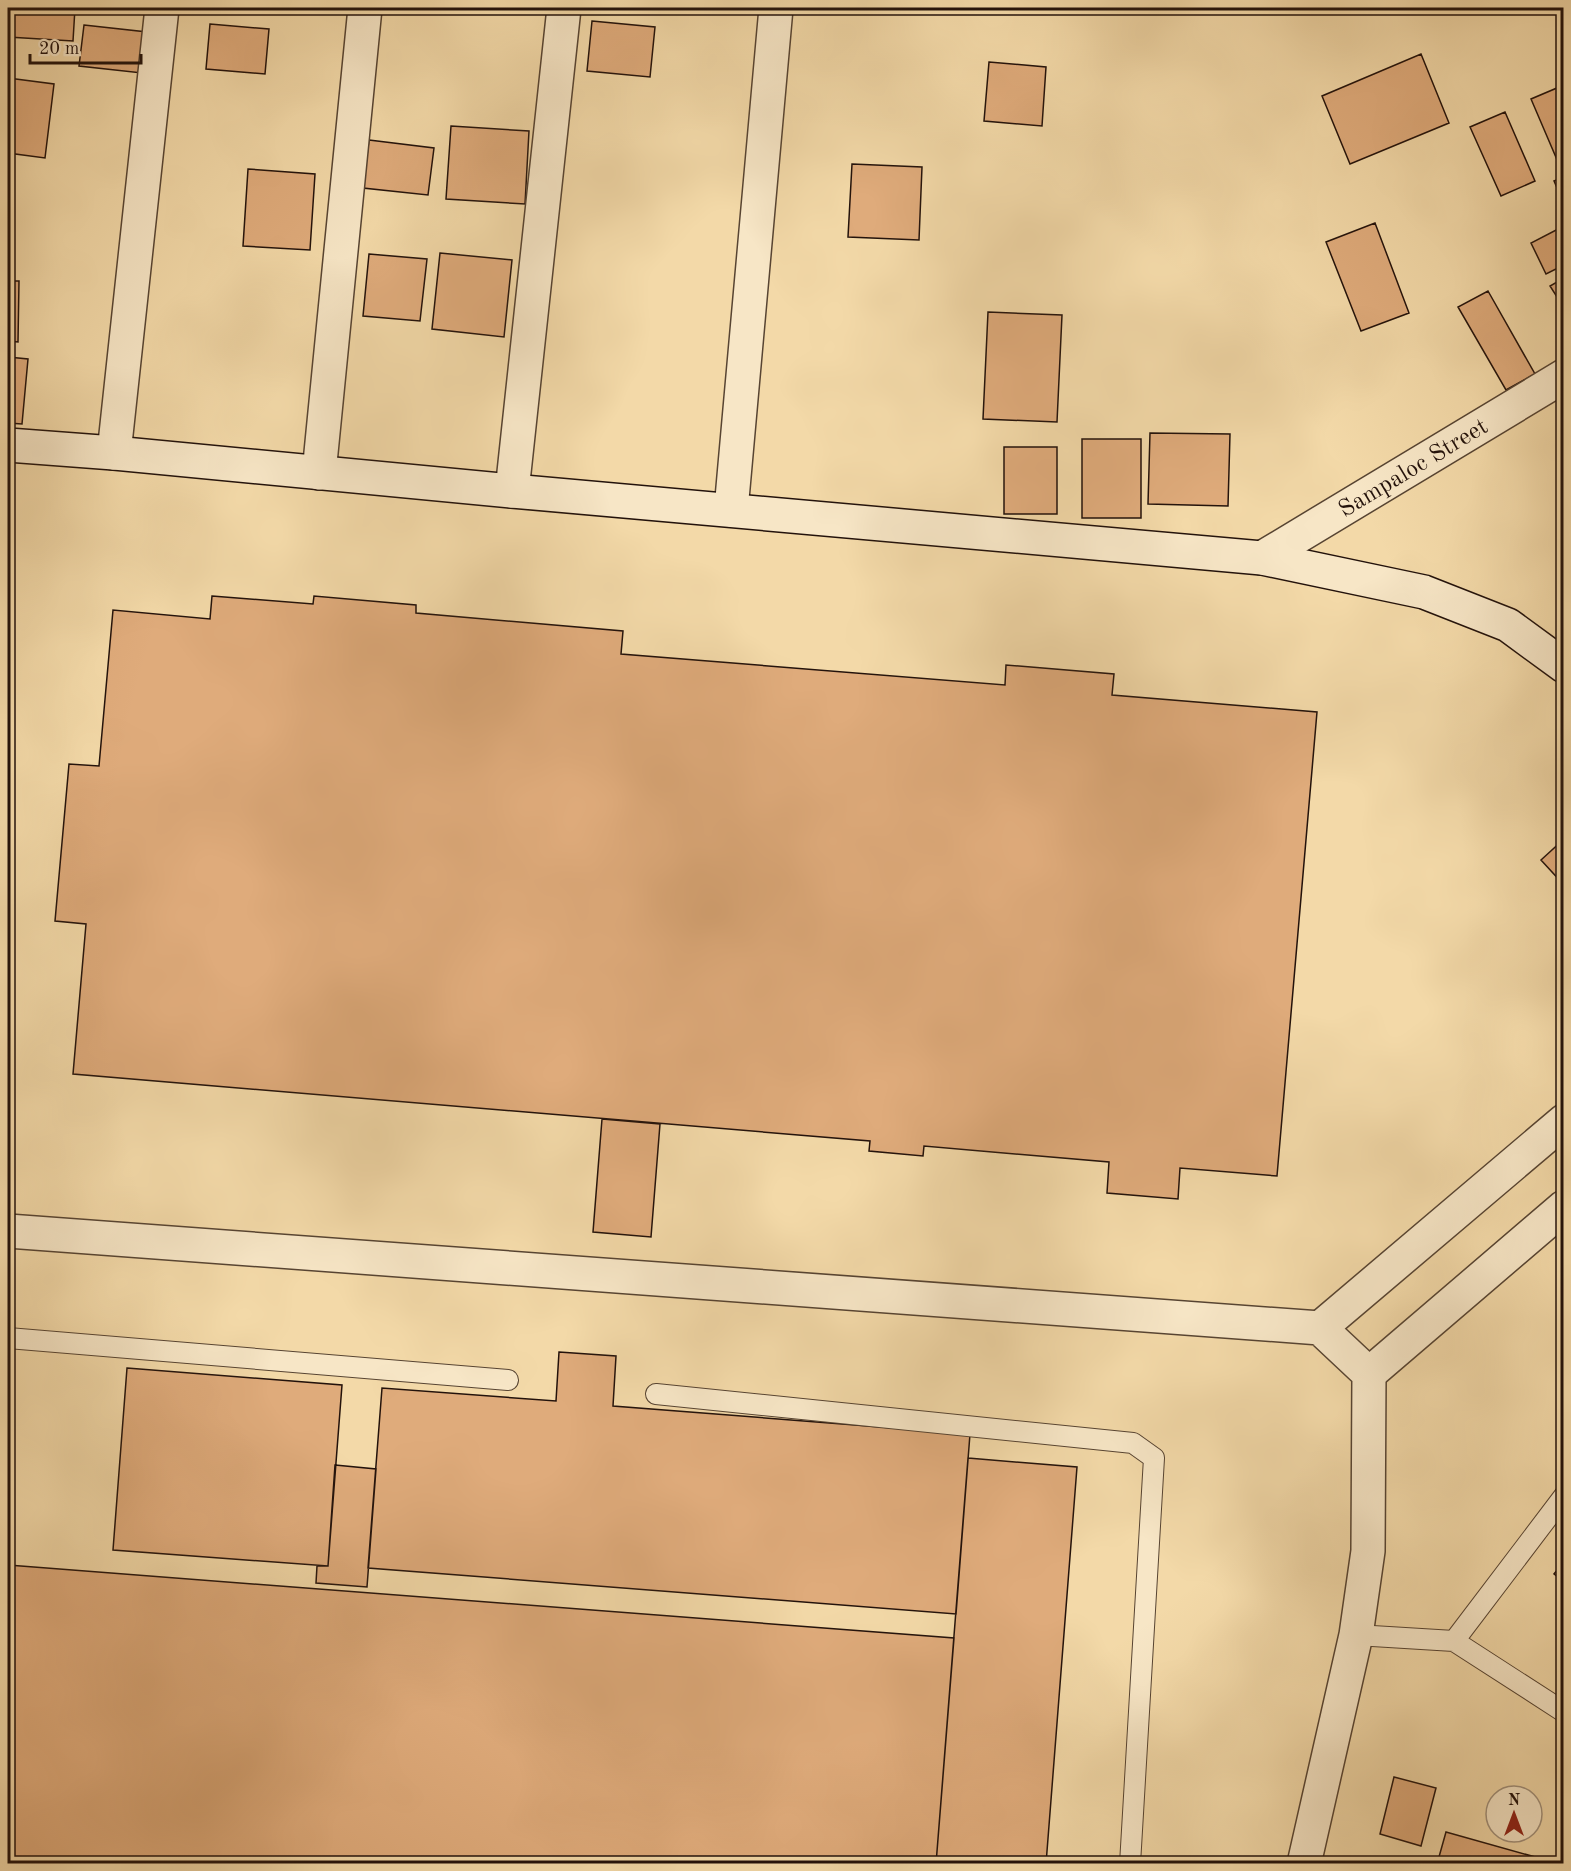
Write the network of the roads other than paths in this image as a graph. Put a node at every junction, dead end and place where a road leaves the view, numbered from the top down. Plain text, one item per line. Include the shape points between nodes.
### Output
1 (162, 8) edge
2 (365, 8) edge
3 (564, 8) edge
4 (776, 8) edge
5 (1563, 376) edge
6 (8, 445) edge
7 (114, 453) junction
8 (319, 473) junction
9 (512, 491) junction
10 (730, 510) junction
11 (1262, 558) junction
12 (1563, 666) edge
13 (1563, 1121) edge
14 (1563, 1207) edge
15 (8, 1231) edge
16 (1320, 1328) junction
17 (8, 1338) edge
18 (1369, 1374) junction
19 (508, 1380) dead end
20 (657, 1394) dead end
21 (1563, 1496) edge
22 (1356, 1635) junction
23 (1454, 1641) junction
24 (1563, 1712) edge
25 (1130, 1863) edge
26 (1304, 1863) edge

1 - 7 street
2 - 8 street
3 - 9 street
4 - 10 street
5 - 11 street, Sampaloc Street
6 - 7 street
7 - 8 street
8 - 9 street
9 - 10 street
10 - 11 street
11 - 12 street via 1424,591 1508,625
13 - 16 street
14 - 18 street
15 - 16 street
16 - 18 street
17 - 19 lane
18 - 22 street via 1368,1551
20 - 25 lane via 1133,1443 1154,1458
21 - 23 lane
22 - 23 lane
22 - 26 street
23 - 24 lane

